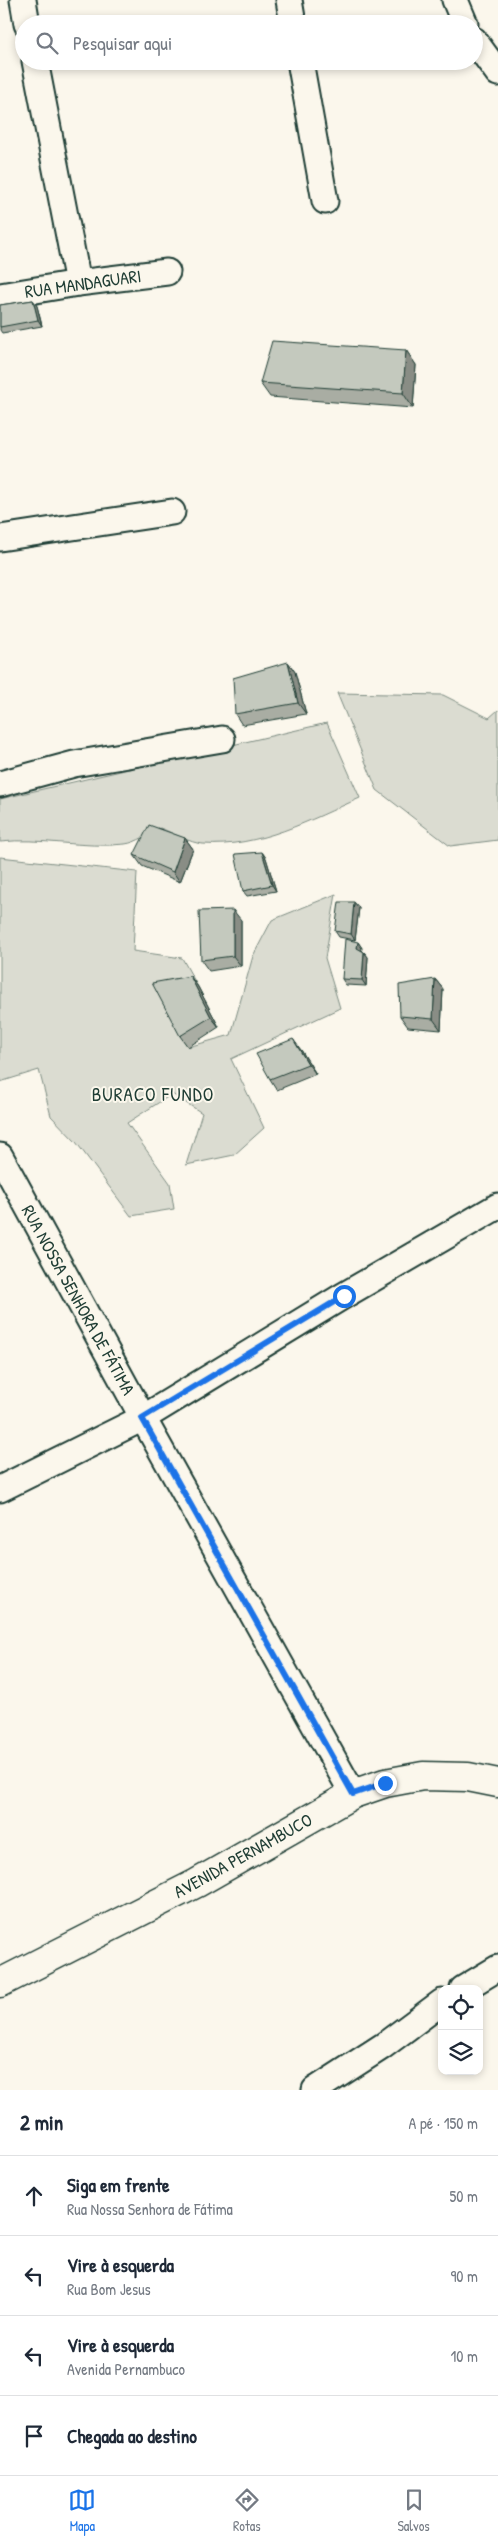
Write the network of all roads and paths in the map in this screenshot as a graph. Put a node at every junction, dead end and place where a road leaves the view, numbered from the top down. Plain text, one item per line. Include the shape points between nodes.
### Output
1 (23, 0) edge
2 (289, 0) edge
3 (455, 0) edge
4 (26, 15) edge
5 (292, 15) edge
6 (461, 15) edge
7 (483, 52) edge
8 (37, 70) edge
9 (302, 70) edge
10 (498, 73) edge
11 (325, 201) dead end
12 (166, 272) dead end
13 (78, 283) junction
14 (0, 296) edge
15 (172, 512) dead end
16 (0, 538) edge
17 (222, 739) dead end
18 (0, 784) edge
19 (0, 1156) edge
20 (498, 1206) edge
21 (142, 1418) junction
22 (0, 1489) edge
23 (498, 1783) edge
24 (353, 1794) junction
25 (498, 1968) edge
26 (0, 1984) edge
27 (470, 1985) edge
28 (438, 2005) edge
29 (315, 2090) edge

1 - 4 street
2 - 5 street
3 - 6 street
7 - 10 street
8 - 13 street
9 - 11 street
12 - 13 street, RUA MANDAGUARI
13 - 14 street, RUA MANDAGUARI
15 - 16 street
17 - 18 street via 74,764
19 - 21 street, RUA NOSSA SENHORA DE FÁTIMA
20 - 21 street
21 - 22 street
21 - 24 street, RUA NOSSA SENHORA DE FÁTIMA
23 - 24 street, AVENIDA PERNAMBUCO via 468,1777 423,1776 385,1783
24 - 26 street, AVENIDA PERNAMBUCO via 197,1883
25 - 27 street
28 - 29 street

